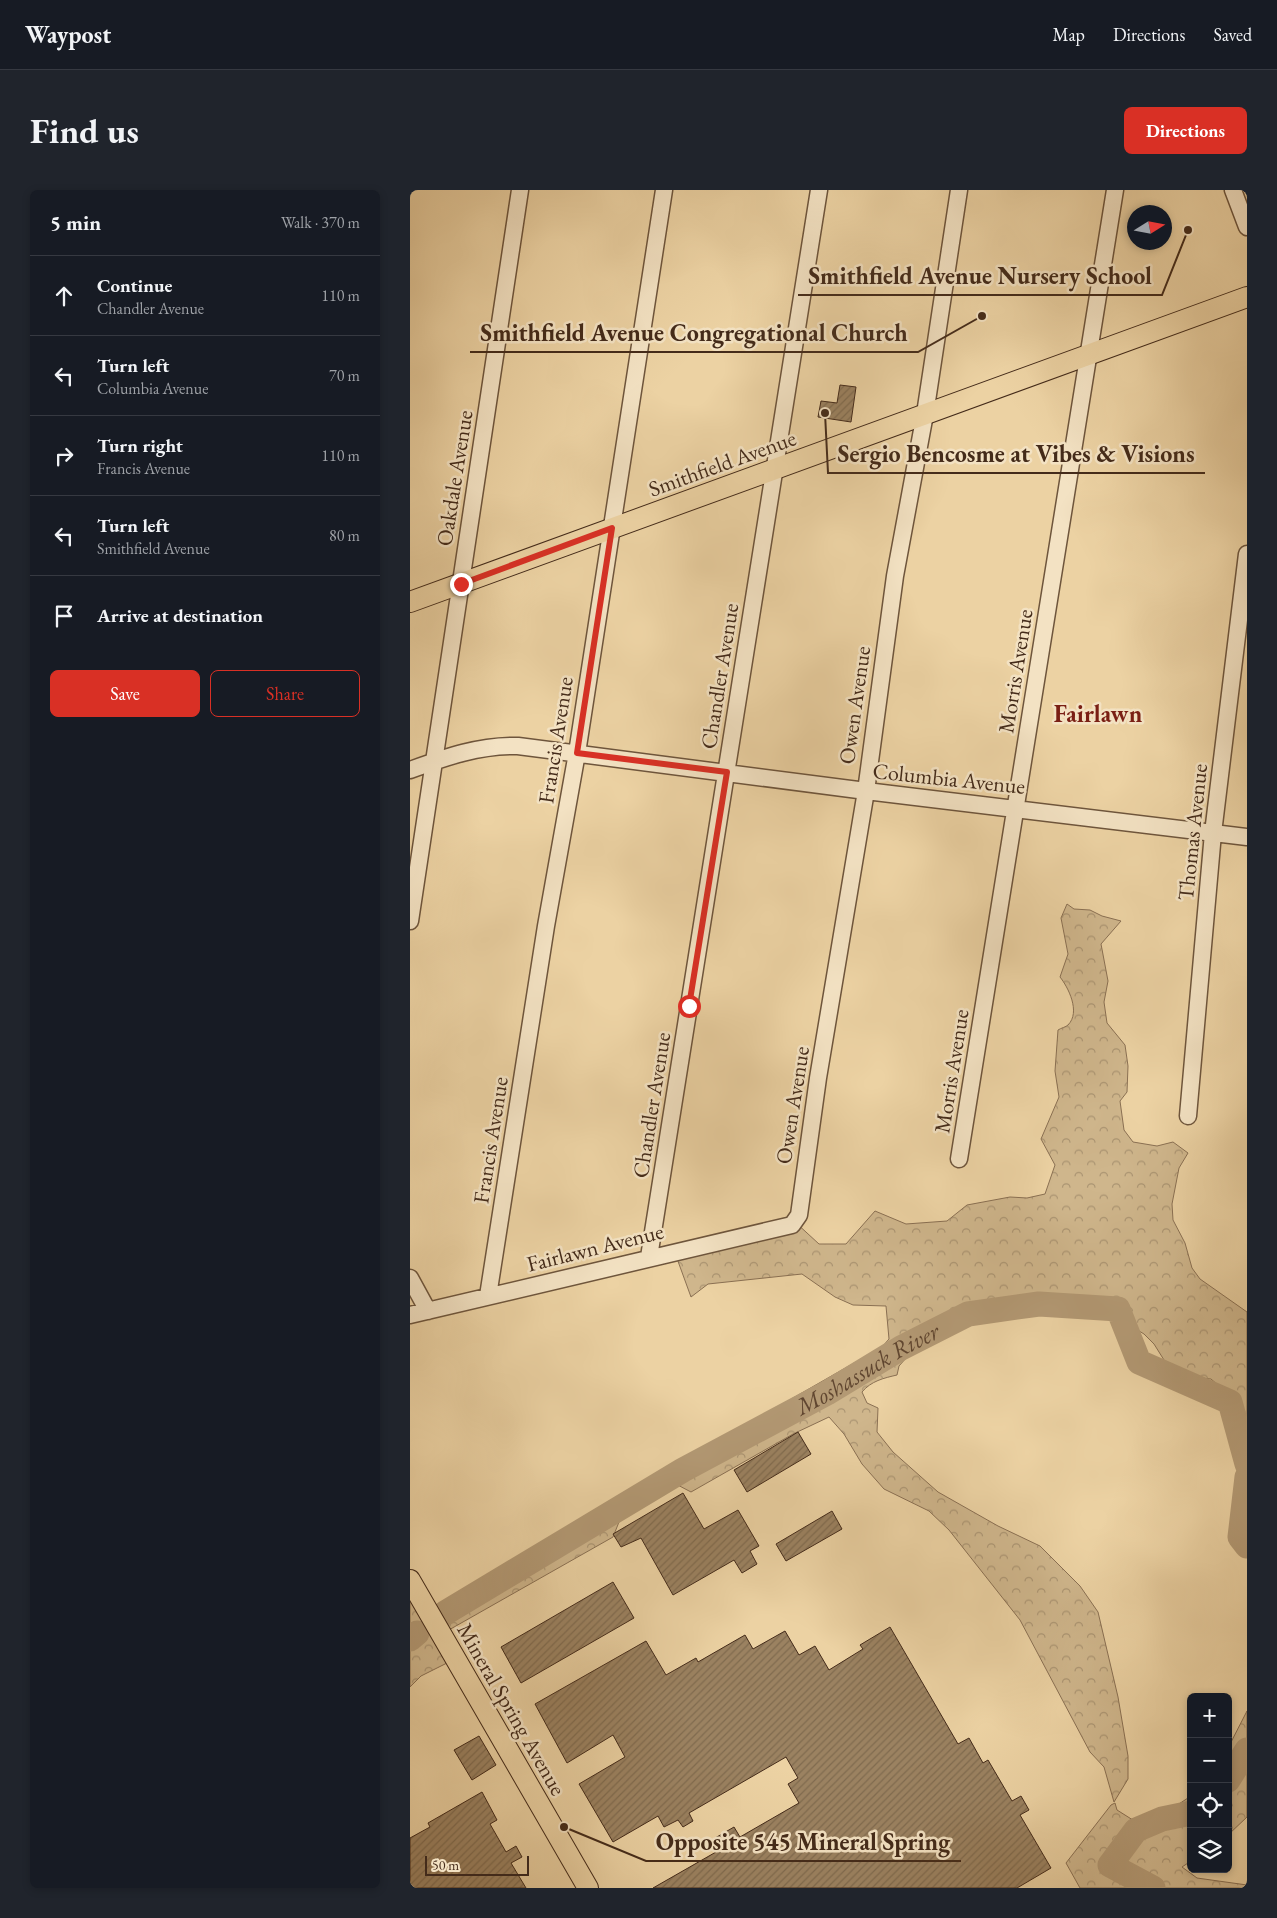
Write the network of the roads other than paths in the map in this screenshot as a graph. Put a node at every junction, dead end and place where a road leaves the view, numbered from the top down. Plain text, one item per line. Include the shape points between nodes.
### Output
1 (520, 190) edge
2 (664, 190) edge
3 (819, 190) edge
4 (959, 190) edge
5 (1115, 190) edge
6 (1232, 190) edge
7 (1247, 227) edge
8 (1247, 297) edge
9 (1090, 355) junction
10 (925, 414) junction
11 (774, 469) junction
12 (612, 528) junction
13 (1247, 554) edge
14 (461, 584) junction
15 (410, 602) edge
16 (577, 753) junction
17 (435, 761) junction
18 (410, 770) edge
19 (727, 772) junction
20 (866, 791) junction
21 (1016, 808) junction
22 (1213, 833) junction
23 (1247, 837) edge
24 (410, 921) edge
25 (1188, 1116) dead end
26 (960, 1159) dead end
27 (792, 1225) joint
28 (649, 1257) junction
29 (410, 1278) edge
30 (488, 1296) junction
31 (428, 1311) junction
32 (410, 1315) edge
33 (411, 1584) edge
34 (588, 1888) edge

1 - 14 street, Oakdale Avenue
2 - 12 street, Francis Avenue
3 - 11 street, Chandler Avenue
4 - 10 street, Owen Avenue
5 - 9 street, Morris Avenue
6 - 7 street
8 - 9 main road, Smithfield Avenue
9 - 10 main road, Smithfield Avenue
9 - 21 street, Morris Avenue
10 - 11 main road, Smithfield Avenue
10 - 20 street, Owen Avenue via 895,576
11 - 12 main road, Smithfield Avenue
11 - 19 street, Chandler Avenue
12 - 14 main road, Smithfield Avenue
12 - 16 street, Francis Avenue
13 - 22 street, Thomas Avenue
14 - 15 main road, Smithfield Avenue
14 - 17 street, Oakdale Avenue
16 - 17 street, Columbia Avenue via 506,746 462,752
16 - 19 street, Columbia Avenue
16 - 30 street, Francis Avenue via 546,926
17 - 18 street, Columbia Avenue
17 - 24 street, Oakdale Avenue
19 - 20 street, Columbia Avenue
19 - 28 street, Chandler Avenue
20 - 21 street, Columbia Avenue
20 - 27 street, Owen Avenue via 818,1078 799,1215
21 - 22 street, Columbia Avenue
21 - 26 street, Morris Avenue
22 - 23 street, Columbia Avenue
22 - 25 street, Thomas Avenue
27 - 28 street, Fairlawn Avenue
28 - 30 street, Fairlawn Avenue
29 - 31 street
30 - 31 street, Fairlawn Avenue
31 - 32 street, Fairlawn Avenue
33 - 34 main road, Mineral Spring Avenue

